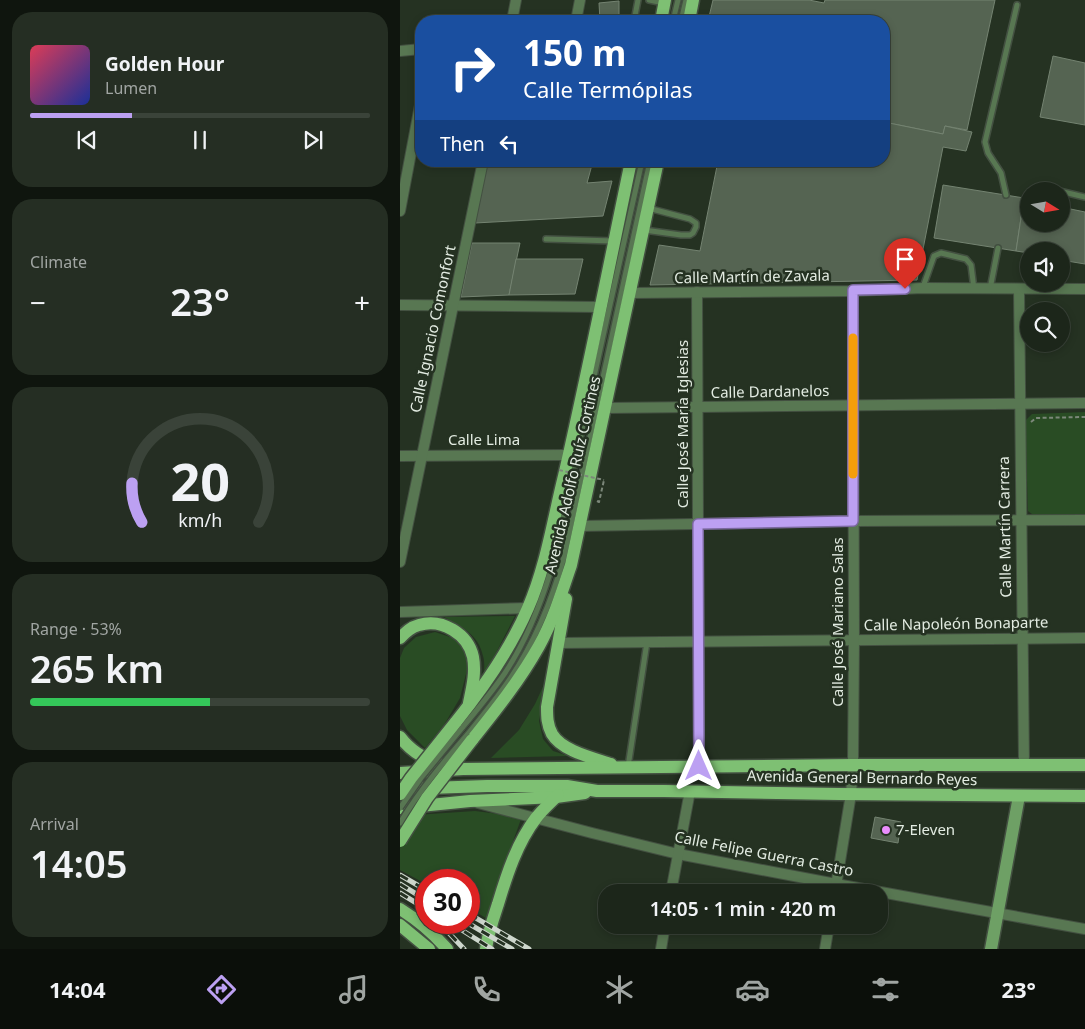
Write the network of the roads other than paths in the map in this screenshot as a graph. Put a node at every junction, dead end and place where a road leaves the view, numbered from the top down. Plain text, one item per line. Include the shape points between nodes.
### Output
1 (516, 0) edge
2 (580, 0) edge
3 (638, 0) edge
4 (649, 0) edge
5 (678, 0) edge
6 (686, 0) edge
7 (694, 0) edge
8 (665, 1) edge
9 (1017, 5) dead end
10 (513, 15) edge
11 (577, 15) edge
12 (635, 15) edge
13 (662, 15) edge
14 (674, 15) edge
15 (682, 15) edge
16 (690, 15) edge
17 (415, 50) edge
18 (400, 51) edge
19 (415, 132) edge
20 (482, 167) edge
21 (630, 167) edge
22 (641, 167) edge
23 (649, 167) edge
24 (657, 167) edge
25 (1070, 193) edge
26 (1006, 195) dead end
27 (1085, 196) edge
28 (648, 208) junction
29 (400, 211) edge
30 (644, 230) junction
31 (546, 239) dead end
32 (614, 241) junction
33 (998, 248) dead end
34 (923, 288) junction
35 (974, 289) junction
36 (990, 289) junction
37 (853, 290) junction
38 (1019, 290) junction
39 (1085, 290) edge
40 (697, 292) junction
41 (630, 293) junction
42 (400, 305) edge
43 (453, 306) junction
44 (600, 306) junction
45 (1020, 404) junction
46 (1085, 404) edge
47 (853, 406) junction
48 (697, 407) junction
49 (605, 408) junction
50 (569, 455) junction
51 (400, 456) edge
52 (422, 456) junction
53 (1085, 520) edge
54 (853, 521) junction
55 (1021, 521) junction
56 (698, 524) junction
57 (580, 526) junction
58 (400, 562) edge
59 (571, 565) junction
60 (528, 608) junction
61 (400, 612) edge
62 (400, 638) edge
63 (1085, 638) edge
64 (1023, 639) junction
65 (854, 640) junction
66 (647, 641) junction
67 (699, 641) junction
68 (558, 643) junction
69 (468, 708) junction
70 (458, 726) junction
71 (400, 737) edge
72 (469, 737) junction
73 (400, 765) edge
74 (853, 765) junction
75 (1024, 765) junction
76 (1085, 765) edge
77 (699, 766) junction
78 (624, 767) junction
79 (463, 769) junction
80 (422, 770) junction
81 (400, 772) edge
82 (567, 786) junction
83 (400, 789) edge
84 (597, 791) junction
85 (690, 791) junction
86 (400, 794) edge
87 (851, 794) junction
88 (1019, 796) junction
89 (1085, 796) edge
90 (556, 797) junction
91 (470, 801) junction
92 (400, 808) edge
93 (536, 818) junction
94 (400, 823) edge
95 (400, 841) edge
96 (678, 854) junction
97 (672, 884) edge
98 (817, 884) edge
99 (837, 884) edge
100 (888, 896) edge
101 (400, 909) edge
102 (997, 913) junction
103 (400, 925) edge
104 (1085, 929) edge
105 (664, 934) edge
106 (828, 934) edge
107 (429, 949) edge
108 (447, 949) edge
109 (486, 949) edge
110 (661, 949) edge
111 (825, 949) edge
112 (991, 949) edge

1 - 10 street
2 - 11 street
3 - 12 lane
4 - 8 lane
5 - 14 lane
6 - 15 lane
7 - 16 main road
8 - 13 main road
9 - 26 lane via 985,142 1001,173
17 - 18 street
19 - 29 street
20 - 43 street, Calle Ignacio Comonfort
21 - 32 main road, Avenida Adolfo Ruíz Cortines
22 - 70 lane via 543,597 506,671 488,696
23 - 72 lane via 557,584 527,652
24 - 28 main road, Avenida Adolfo Ruíz Cortines
25 - 27 lane
28 - 30 main road, Avenida Adolfo Ruíz Cortines
28 - 30 lane via 690,219 696,227 686,235
30 - 41 main road, Avenida Adolfo Ruíz Cortines
31 - 32 lane
32 - 44 main road, Avenida Adolfo Ruíz Cortines
33 - 36 lane
34 - 35 street, Calle Martín de Zavala
34 - 35 lane via 934,256 941,253 966,259 971,265
34 - 37 street, Calle Martín de Zavala
35 - 36 street, Calle Martín de Zavala
36 - 38 street, Calle Martín de Zavala
37 - 40 street, Calle Martín de Zavala
37 - 47 street, Calle José Mariano Salas
38 - 39 street, Calle Martín de Zavala
38 - 45 street, Calle Martín Carrera
40 - 41 street, Calle Martín de Zavala
40 - 48 street, Calle José María Iglesias
41 - 49 main road, Avenida Adolfo Ruíz Cortines
42 - 43 street
43 - 44 street
43 - 52 street, Calle Ignacio Comonfort
44 - 50 main road, Avenida Adolfo Ruíz Cortines
45 - 46 street, Calle Dardanelos
45 - 47 street, Calle Dardanelos
45 - 55 street, Calle Martín Carrera
47 - 48 street, Calle Dardanelos
47 - 54 street, Calle José Mariano Salas
48 - 49 street, Calle Dardanelos
48 - 56 street, Calle José María Iglesias
49 - 57 main road, Avenida Adolfo Ruíz Cortines
50 - 52 street, Calle Lima
50 - 60 main road, Avenida Adolfo Ruíz Cortines via 541,573
51 - 52 street, Calle Lima
52 - 58 street, Calle Ignacio Comonfort
53 - 55 street
54 - 55 street
54 - 56 street
54 - 65 street, Calle José Mariano Salas
55 - 64 street, Calle Martín Carrera
56 - 57 street
56 - 67 street, Calle José María Iglesias
57 - 59 main road, Avenida Adolfo Ruíz Cortines
59 - 68 main road
59 - 72 main road, Avenida Adolfo Ruíz Cortines via 539,645 505,699
60 - 61 street
60 - 69 main road, Avenida Adolfo Ruíz Cortines via 501,659
62 - 69 main road via 420,625 431,624 443,625 463,637 469,646 474,668
63 - 64 street, Calle Napoleón Bonaparte
64 - 65 street, Calle Napoleón Bonaparte
64 - 75 street, Calle Martín Carrera
65 - 67 street, Calle Napoleón Bonaparte
65 - 74 street, Calle José Mariano Salas
66 - 67 street, Calle Napoleón Bonaparte
66 - 68 street, Calle Napoleón Bonaparte
66 - 78 lane
67 - 77 street, Calle José María Iglesias
68 - 78 main road via 547,707 552,734 574,751
69 - 70 main road, Avenida Adolfo Ruíz Cortines
70 - 86 main road, Avenida Adolfo Ruíz Cortines, bridge via 425,760
70 - 92 lane, bridge
71 - 79 main road via 413,752 424,758
72 - 94 lane, bridge via 432,777
72 - 95 main road, Avenida Adolfo Ruíz Cortines, bridge
73 - 80 main road
74 - 75 main road, Avenida General Bernardo Reyes
74 - 77 main road, Avenida General Bernardo Reyes
74 - 87 street, Calle José Mariano Salas
75 - 76 main road, Avenida General Bernardo Reyes
77 - 78 main road, Avenida General Bernardo Reyes
78 - 79 main road, Avenida General Bernardo Reyes
79 - 80 main road, Avenida General Bernardo Reyes
80 - 81 main road, Avenida General Bernardo Reyes
82 - 83 main road, Avenida General Bernardo Reyes
82 - 84 main road, Avenida General Bernardo Reyes
82 - 90 main road
84 - 85 main road, Avenida General Bernardo Reyes
84 - 90 main road
85 - 87 main road, Avenida General Bernardo Reyes
85 - 96 street
87 - 88 main road, Avenida General Bernardo Reyes
87 - 99 street, Calle José Mariano Salas
88 - 89 main road, Avenida General Bernardo Reyes
88 - 102 street
90 - 91 main road
90 - 93 main road
91 - 92 main road
91 - 93 street, Calle Felipe Guerra Castro
93 - 96 street, Calle Felipe Guerra Castro
93 - 109 main road via 510,869
96 - 97 street
96 - 98 street, Calle Felipe Guerra Castro
100 - 102 street, Calle Felipe Guerra Castro
101 - 108 main road via 418,921
102 - 104 street, Calle Felipe Guerra Castro
102 - 112 street
103 - 107 main road
105 - 110 street
106 - 111 street

